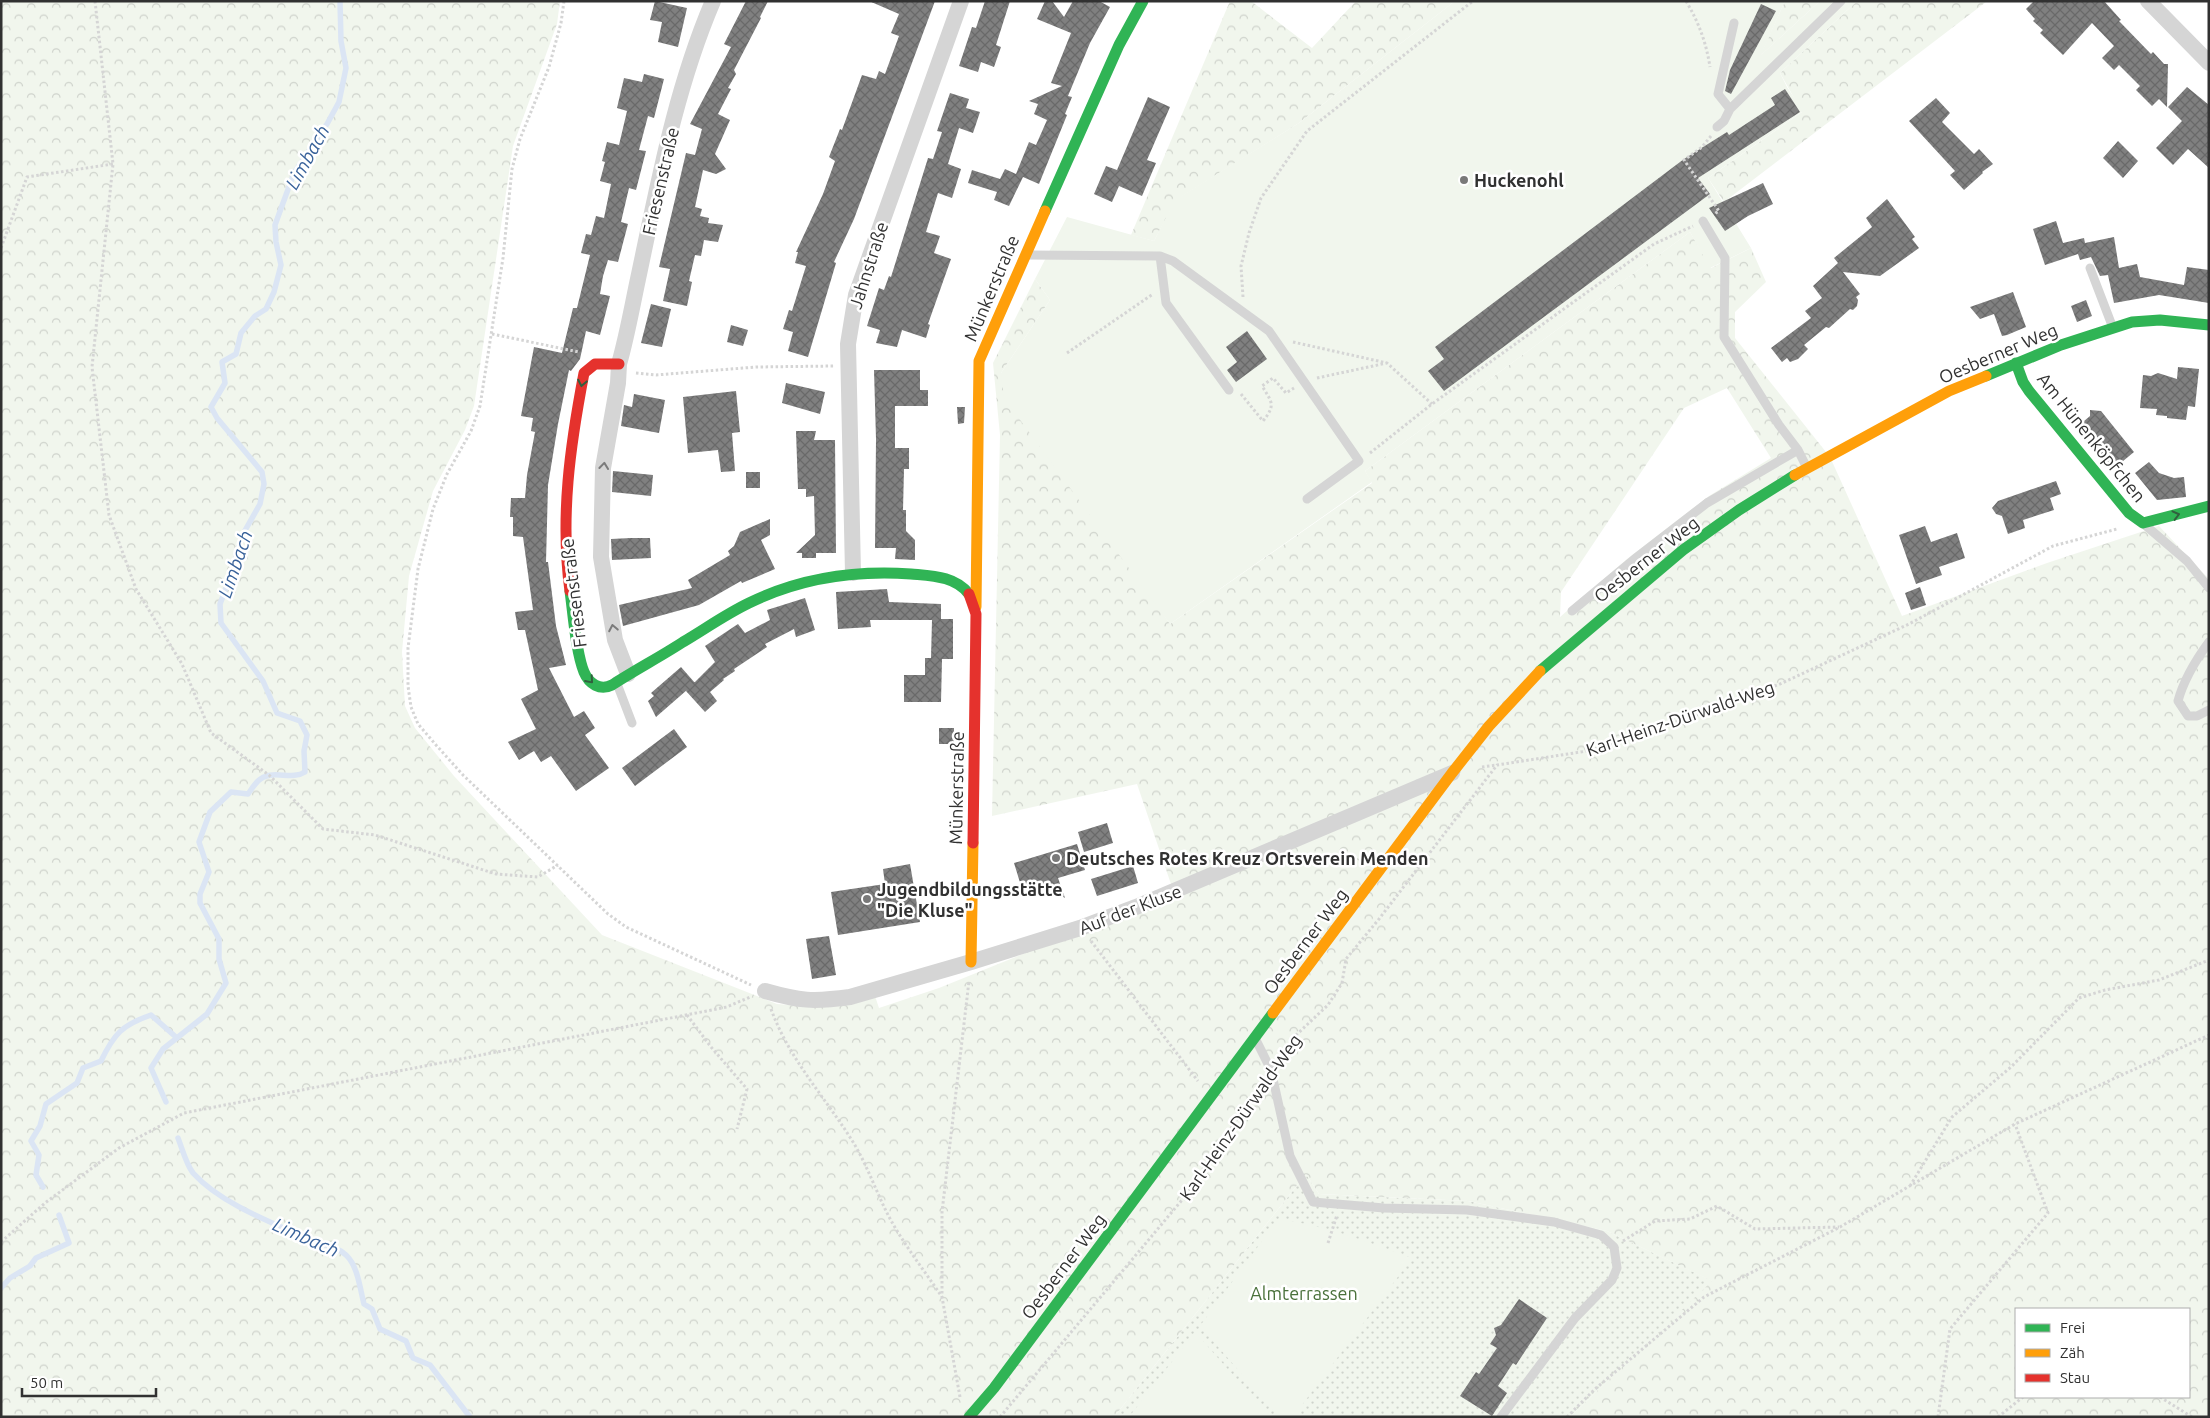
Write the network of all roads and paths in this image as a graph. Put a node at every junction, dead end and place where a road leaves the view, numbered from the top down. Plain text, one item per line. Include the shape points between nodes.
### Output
1 (95, 1) edge
2 (564, 1) edge
3 (713, 1) edge
4 (961, 1) edge
5 (1143, 1) edge
6 (1473, 1) edge
7 (1686, 1) edge
8 (1841, 1) edge
9 (2148, 1) edge
10 (1734, 23) dead end
11 (2209, 63) edge
12 (1709, 76) dead end
13 (1730, 110) junction
14 (1717, 127) joint
15 (113, 164) junction
16 (1719, 211) dead end
17 (1703, 221) joint
18 (1, 248) edge
19 (1024, 255) junction
20 (1160, 256) junction
21 (2090, 268) dead end
22 (1166, 303) junction
23 (1246, 315) junction
24 (2209, 325) edge
25 (2113, 328) junction
26 (1268, 331) junction
27 (492, 334) junction
28 (1067, 353) dead end
29 (2016, 362) junction
30 (1387, 363) junction
31 (595, 364) junction
32 (850, 366) junction
33 (619, 367) junction
34 (1303, 381) junction
35 (1229, 390) joint
36 (1432, 404) junction
37 (1798, 450) junction
38 (1359, 462) junction
39 (1807, 468) junction
40 (1307, 499) dead end
41 (2209, 506) edge
42 (2143, 523) junction
43 (852, 573) junction
44 (2209, 588) edge
45 (975, 609) junction
46 (1572, 611) dead end
47 (2209, 642) edge
48 (617, 681) junction
49 (2209, 710) edge
50 (632, 723) dead end
51 (1452, 772) junction
52 (558, 865) junction
53 (1080, 928) junction
54 (2209, 960) edge
55 (971, 962) junction
56 (765, 991) junction
57 (687, 1015) junction
58 (2209, 1035) edge
59 (1254, 1038) junction
60 (1271, 1070) junction
61 (1210, 1098) junction
62 (2015, 1124) junction
63 (736, 1129) dead end
64 (1909, 1187) junction
65 (1340, 1206) junction
66 (1840, 1227) junction
67 (1, 1242) edge
68 (1328, 1243) dead end
69 (1614, 1247) junction
70 (942, 1297) junction
71 (2022, 1398) edge
72 (2162, 1398) edge
73 (961, 1405) dead end
74 (969, 1417) edge
75 (1000, 1417) edge
76 (1501, 1417) edge
77 (1567, 1417) edge
78 (1938, 1417) edge
79 (1998, 1417) edge
80 (2192, 1417) edge

1 - 15 path
2 - 27 path via 549,67 520,138 512,169
3 - 33 street, Friesenstraße via 679,97
4 - 32 street, Jahnstraße via 856,295 848,344
5 - 19 street, Münkerstraße via 1119,45
6 - 23 path via 1308,132 1261,198 1249,232 1241,266
7 - 12 path via 1706,43
8 - 13 lane
9 - 11 street
10 - 13 lane via 1718,94
13 - 14 lane
14 - 16 path via 1702,147 1684,160
15 - 18 path via 27,176
15 - 52 path via 92,367 108,515 136,589 182,664 211,733 269,775 323,829 375,835 496,874 538,877
17 - 36 path via 1654,244
17 - 37 lane via 1726,258 1724,337
19 - 20 lane
19 - 45 street, Münkerstraße via 985,345 978,370
20 - 22 lane
20 - 23 lane via 1173,261
21 - 25 lane
22 - 28 path via 1162,306 1152,292
22 - 35 lane
23 - 26 lane
24 - 25 street, Oesberner Weg via 2160,320 2132,322
25 - 29 street, Oesberner Weg
26 - 30 path via 1290,342
26 - 34 lane
27 - 31 path via 582,353
27 - 52 path via 480,406 437,500 418,569 408,648 410,700 418,724 463,776
29 - 39 street, Oesberner Weg via 1949,391
29 - 42 street, Am Hünenköpfchen via 2029,391 2129,513
30 - 34 path
30 - 36 path
31 - 33 street
31 -> 48 street, Friesenstraße via 584,373 572,430 565,539 568,579 584,672 598,688
32 - 33 path via 756,367 656,375
32 - 43 street, Jahnstraße
48 -> 33 street, Friesenstraße via 616,640 601,557 603,468
34 - 35 path via 1286,393 1273,378 1262,386 1272,402 1271,411 1263,421 1241,394
34 - 38 lane
36 - 38 path
37 - 39 lane
37 - 46 lane via 1707,503
38 - 40 lane
39 - 51 street, Oesberner Weg via 1707,533 1629,594 1540,671
42 -> 41 street, Am Hünenköpfchen
42 - 44 lane via 2187,560
42 - 60 path, Karl-Heinz-Dürwald-Weg via 2053,546 1909,624 1780,684 1595,749 1497,765 1346,959 1342,983 1328,1005 1294,1037
43 - 45 street via 907,573 949,580 966,590
43 - 48 street via 828,575 771,591
45 - 55 street, Münkerstraße
47 - 49 lane via 2194,662 2178,702 2188,716
48 - 50 lane
51 - 53 street, Auf der Kluse via 1182,889
51 - 59 street, Oesberner Weg
52 - 56 path via 608,914 626,927
53 - 55 street, Auf der Kluse
53 - 61 path
54 - 64 path via 2158,980 2079,998 2011,1067 1952,1117
55 - 56 street, Auf der Kluse via 850,997 795,1000
55 - 70 path via 942,1212
56 - 57 path via 727,1007
56 - 70 path via 778,1028 796,1062 861,1155 892,1224
57 - 63 path via 747,1090
57 - 67 path via 184,1113 119,1148 45,1203
58 - 62 path
59 - 60 lane
59 - 61 street, Oesberner Weg
60 - 65 lane via 1290,1156 1299,1176 1313,1202
60 - 75 path, Karl-Heinz-Dürwald-Weg via 1182,1200
61 - 74 street, Oesberner Weg
62 - 64 path
62 - 78 path via 2048,1213 1950,1329
64 - 66 path
65 - 68 path
65 - 69 lane via 1467,1210 1554,1222 1601,1236
66 - 69 path via 1755,1229 1718,1206 1690,1219 1655,1221
66 - 77 path via 1704,1297 1595,1389
69 - 76 lane via 1617,1268 1612,1280 1575,1318
70 - 73 path
71 - 79 path
72 - 80 path

